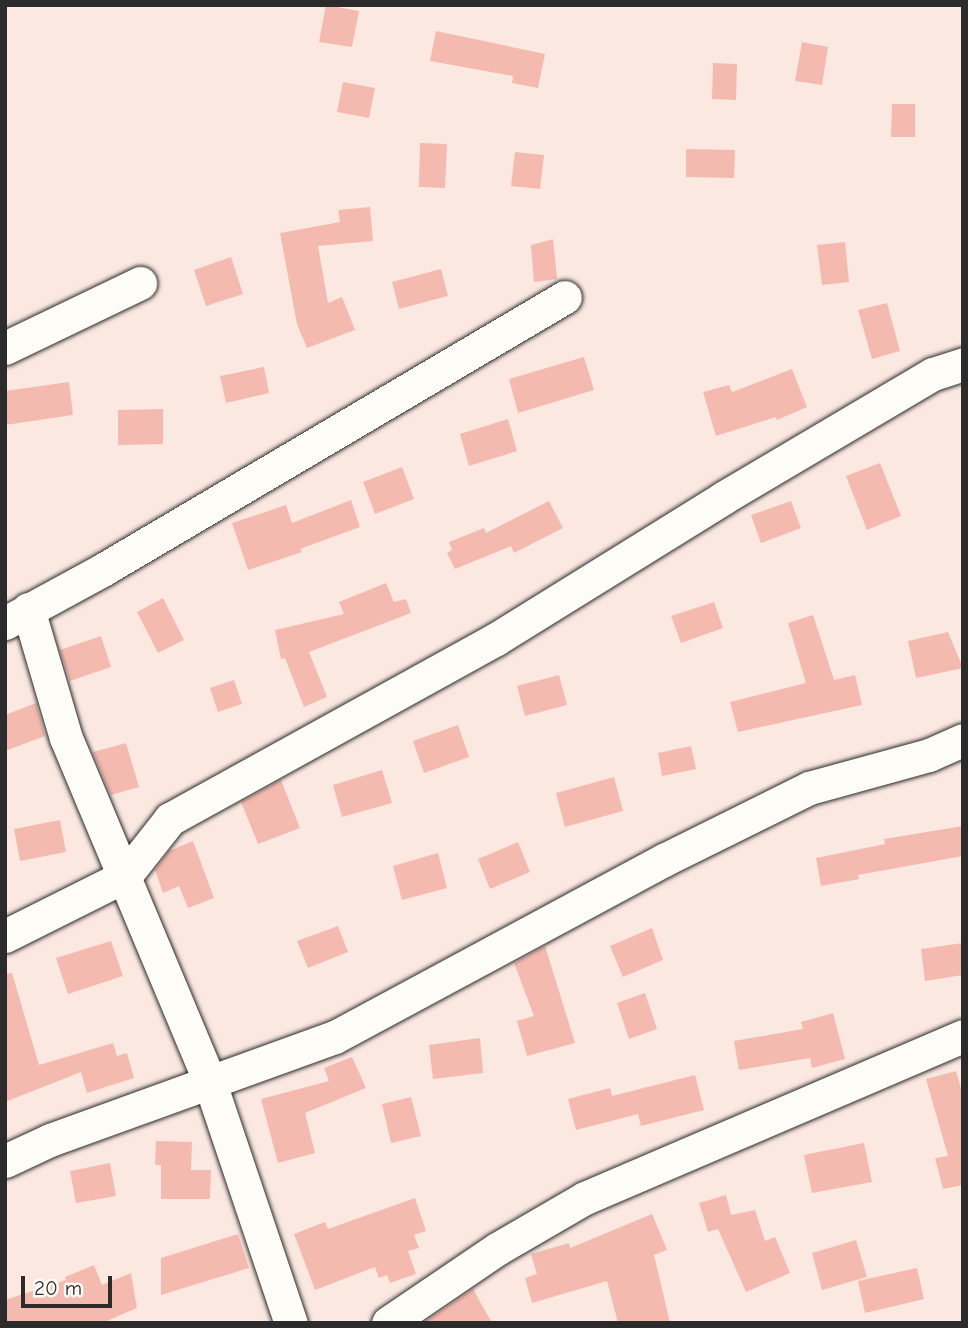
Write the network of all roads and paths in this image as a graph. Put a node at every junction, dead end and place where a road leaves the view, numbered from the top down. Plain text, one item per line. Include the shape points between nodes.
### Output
1 (140, 283) dead end
2 (565, 297) dead end
3 (5, 348) edge
4 (963, 364) edge
5 (17, 616) edge
6 (963, 740) edge
7 (125, 876) junction
8 (5, 936) edge
9 (963, 1036) edge
10 (209, 1080) junction
11 (5, 1161) edge
12 (290, 1323) edge
13 (388, 1323) edge

1 - 3 street
2 - 5 street
4 - 7 street via 933,374 496,639 170,819
5 - 7 street
6 - 10 street via 929,755 809,788 664,860 335,1037
7 - 8 street
7 - 10 street
9 - 13 street via 585,1198 497,1249
10 - 11 street
10 - 12 street

